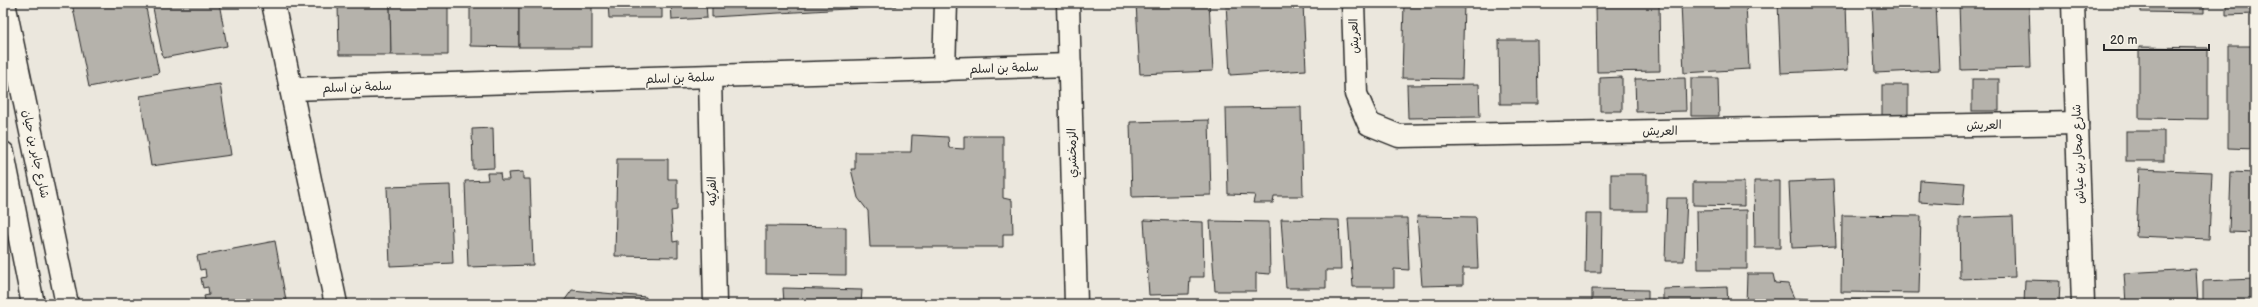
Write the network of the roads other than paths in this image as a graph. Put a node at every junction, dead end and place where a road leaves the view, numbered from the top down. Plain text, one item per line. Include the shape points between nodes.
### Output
1 (4, 3) edge
2 (273, 3) edge
3 (946, 3) edge
4 (1068, 3) edge
5 (1353, 3) edge
6 (2073, 3) edge
7 (1070, 65) junction
8 (944, 70) junction
9 (710, 77) junction
10 (291, 89) junction
11 (2077, 123) junction
12 (3, 153) edge
13 (33, 304) edge
14 (67, 304) edge
15 (336, 304) edge
16 (715, 304) edge
17 (1076, 304) edge
18 (2083, 304) edge

1 - 14 street, شارع جابر بن حيان
2 - 10 street
3 - 8 street
4 - 7 street, الزمخشري
5 - 11 street, العريش via 1356,94 1368,124 1400,136
6 - 11 street, شارع صحار بن عياش
7 - 8 street, سلمة بن اسلم
7 - 17 street, الزمخشري
8 - 9 street, سلمة بن اسلم
9 - 10 street, سلمة بن اسلم
9 - 16 street, الفركيه
10 - 15 street
11 - 18 street, شارع صحار بن عياش
12 - 13 street

